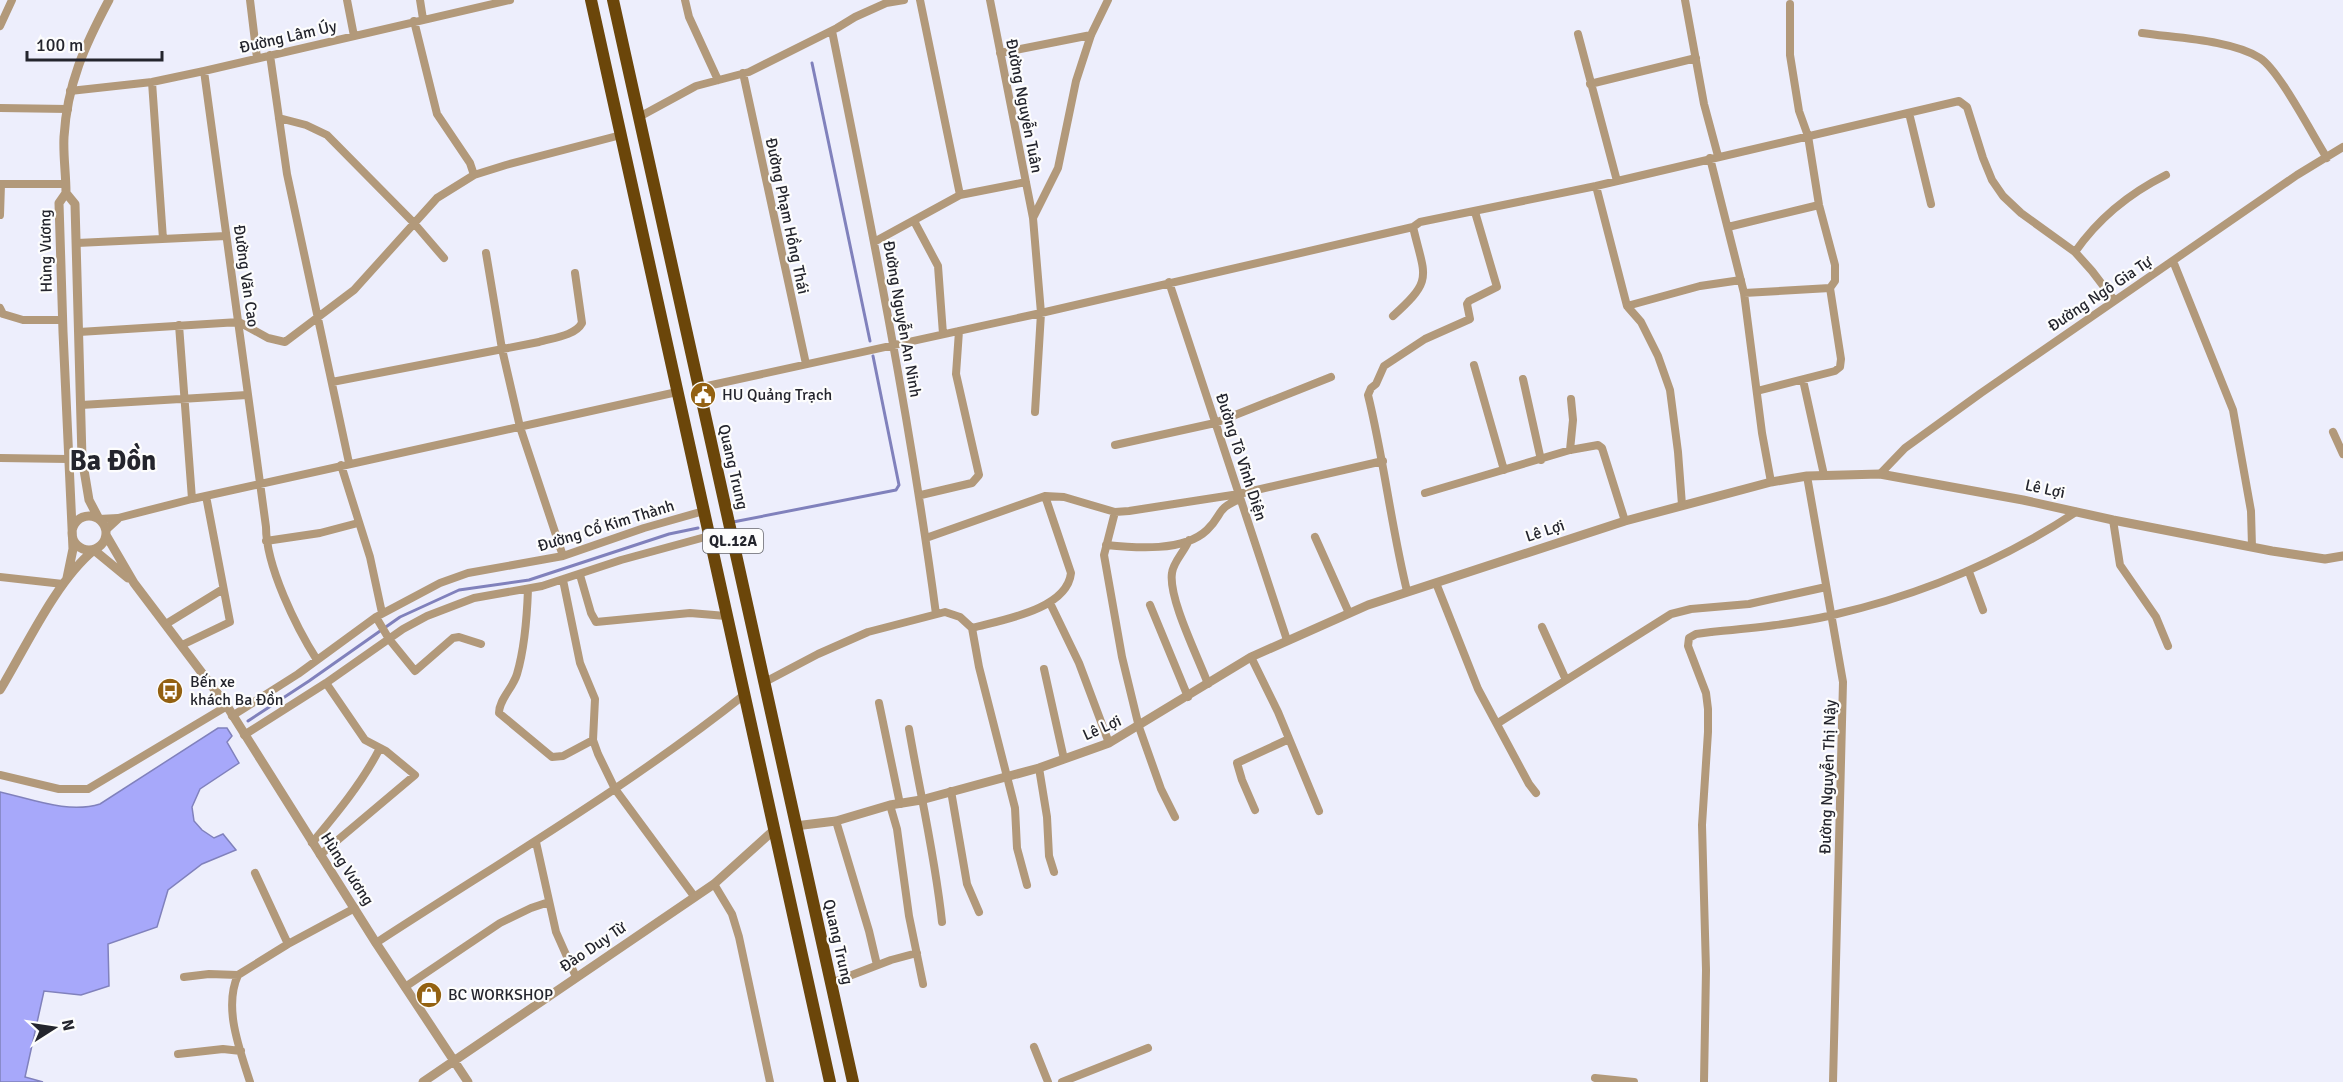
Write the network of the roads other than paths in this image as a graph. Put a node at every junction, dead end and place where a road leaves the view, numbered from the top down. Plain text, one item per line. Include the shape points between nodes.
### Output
1 (12, 0) edge
2 (109, 0) edge
3 (250, 0) edge
4 (347, 0) edge
5 (420, 0) edge
6 (510, 0) edge
7 (591, 0) edge
8 (613, 0) edge
9 (685, 0) edge
10 (904, 0) edge
11 (920, 0) edge
12 (990, 0) edge
13 (1108, 0) edge
14 (1685, 0) edge
15 (886, 1) edge
16 (485, 3) edge
17 (1790, 4) dead end
18 (423, 19) junction
19 (414, 21) junction
20 (0, 26) edge
21 (832, 31) junction
22 (2142, 33) dead end
23 (1578, 34) dead end
24 (1091, 35) junction
25 (354, 36) junction
26 (1000, 53) junction
27 (270, 55) junction
28 (257, 58) junction
29 (1696, 58) junction
30 (204, 71) junction
31 (743, 73) junction
32 (718, 80) junction
33 (152, 82) junction
34 (1590, 84) junction
35 (70, 91) junction
36 (0, 108) edge
37 (68, 109) junction
38 (1909, 112) junction
39 (639, 117) junction
40 (279, 118) junction
41 (621, 135) junction
42 (1808, 136) junction
43 (2343, 147) edge
44 (1714, 157) junction
45 (2327, 158) junction
46 (474, 175) junction
47 (2166, 176) dead end
48 (1617, 181) junction
49 (1026, 182) junction
50 (0, 184) edge
51 (1596, 186) junction
52 (66, 188) junction
53 (960, 195) junction
54 (1932, 204) dead end
55 (1819, 205) junction
56 (1475, 212) junction
57 (0, 215) edge
58 (1033, 218) junction
59 (914, 221) junction
60 (413, 222) junction
61 (1413, 227) junction
62 (1728, 227) junction
63 (226, 236) junction
64 (163, 239) junction
65 (874, 242) junction
66 (77, 243) junction
67 (2075, 252) junction
68 (486, 253) dead end
69 (444, 258) dead end
70 (2173, 261) junction
71 (575, 273) dead end
72 (1742, 279) junction
73 (1169, 282) junction
74 (1830, 288) junction
75 (1744, 293) junction
76 (2114, 300) junction
77 (1627, 306) junction
78 (0, 308) edge
79 (1041, 313) junction
80 (1393, 316) dead end
81 (319, 318) junction
82 (62, 320) junction
83 (239, 322) junction
84 (180, 325) junction
85 (958, 331) junction
86 (63, 332) junction
87 (79, 332) junction
88 (943, 334) junction
89 (893, 345) junction
90 (502, 349) junction
91 (806, 364) junction
92 (1474, 365) dead end
93 (1330, 377) dead end
94 (1523, 379) dead end
95 (1803, 380) junction
96 (332, 382) junction
97 (698, 388) junction
98 (1757, 391) junction
99 (677, 392) junction
100 (247, 395) junction
101 (185, 399) junction
102 (1571, 399) dead end
103 (81, 405) junction
104 (1035, 412) dead end
105 (1215, 423) junction
106 (520, 427) junction
107 (2333, 432) dead end
108 (1115, 445) dead end
109 (1570, 450) junction
110 (2343, 454) edge
111 (0, 458) edge
112 (68, 459) junction
113 (1541, 460) junction
114 (1383, 461) junction
115 (349, 463) junction
116 (340, 465) junction
117 (1504, 470) junction
118 (1880, 474) junction
119 (1824, 475) junction
120 (1807, 477) junction
121 (1771, 482) junction
122 (260, 484) junction
123 (1425, 493) dead end
124 (921, 495) junction
125 (206, 496) junction
126 (1045, 496) junction
127 (1240, 497) junction
128 (724, 498) junction
129 (192, 499) junction
130 (1682, 505) junction
131 (703, 506) junction
132 (1115, 512) junction
133 (2076, 512) junction
134 (118, 518) junction
135 (99, 519) junction
136 (2113, 520) junction
137 (1625, 521) junction
138 (358, 523) junction
139 (106, 532) junction
140 (72, 535) junction
141 (710, 536) junction
142 (1315, 537) dead end
143 (926, 538) junction
144 (1189, 540) junction
145 (266, 542) junction
146 (1106, 545) junction
147 (2252, 547) junction
148 (94, 550) junction
149 (735, 552) junction
150 (563, 556) junction
151 (714, 556) junction
152 (2343, 556) edge
153 (1969, 572) junction
154 (580, 575) junction
155 (0, 577) edge
156 (563, 580) junction
157 (65, 581) junction
158 (1436, 582) junction
159 (134, 583) junction
160 (1826, 587) junction
161 (223, 589) junction
162 (528, 589) junction
163 (1407, 591) junction
164 (1050, 603) junction
165 (1150, 605) dead end
166 (1983, 610) dead end
167 (748, 612) junction
168 (1349, 613) junction
169 (936, 614) junction
170 (1832, 615) junction
171 (726, 616) junction
172 (379, 618) junction
173 (166, 624) junction
174 (1542, 627) dead end
175 (972, 628) junction
176 (388, 637) junction
177 (1287, 640) junction
178 (481, 644) dead end
179 (182, 645) junction
180 (2168, 646) dead end
181 (1251, 657) junction
182 (317, 660) junction
183 (1044, 669) dead end
184 (1566, 680) junction
185 (326, 683) junction
186 (763, 683) junction
187 (1208, 684) junction
188 (0, 690) edge
189 (744, 695) junction
190 (1188, 697) junction
191 (879, 703) dead end
192 (227, 706) junction
193 (232, 716) junction
194 (1498, 723) junction
195 (1139, 727) junction
196 (909, 729) dead end
197 (244, 735) junction
198 (1289, 739) junction
199 (593, 740) junction
200 (1109, 744) junction
201 (380, 748) junction
202 (1064, 759) junction
203 (1039, 768) junction
204 (0, 775) edge
205 (1008, 776) junction
206 (615, 789) junction
207 (951, 791) junction
208 (1536, 793) dead end
209 (921, 800) junction
210 (900, 804) junction
211 (890, 805) junction
212 (1255, 810) dead end
213 (1319, 811) dead end
214 (1175, 817) dead end
215 (837, 821) junction
216 (795, 826) junction
217 (774, 830) junction
218 (536, 842) junction
219 (312, 843) junction
220 (320, 855) junction
221 (1053, 872) dead end
222 (255, 873) dead end
223 (714, 884) junction
224 (1027, 885) dead end
225 (694, 896) junction
226 (549, 902) junction
227 (355, 908) junction
228 (979, 912) dead end
229 (942, 922) dead end
230 (376, 943) junction
231 (288, 944) junction
232 (917, 954) junction
233 (877, 965) junction
234 (238, 975) junction
235 (184, 977) dead end
236 (576, 977) junction
237 (831, 983) junction
238 (923, 984) dead end
239 (405, 987) junction
240 (1034, 1047) dead end
241 (1148, 1048) dead end
242 (241, 1051) junction
243 (178, 1054) dead end
244 (454, 1061) junction
245 (1595, 1078) dead end
246 (250, 1082) edge
247 (423, 1082) edge
248 (468, 1082) edge
249 (770, 1082) edge
250 (831, 1082) edge
251 (853, 1082) edge
252 (1048, 1082) edge
253 (1062, 1082) edge
254 (1634, 1082) edge
255 (1704, 1082) edge
256 (1833, 1082) edge

1 - 20 street
2 - 35 street via 86,42
3 - 28 street
4 - 25 street
5 - 18 street
6 - 16 street, Đường Lâm Úy
7 - 41 highway, QL.12A
8 - 39 highway, Quang Trung / QL.12A
9 - 32 street
10 - 15 street
11 - 53 street
12 - 26 street, Đường Nguyễn Tuân
13 - 24 street
14 - 29 street
15 - 21 street
16 - 18 street, Đường Lâm Úy
17 - 42 street via 1790,56 1799,111
18 - 19 street, Đường Lâm Úy
19 - 25 street, Đường Lâm Úy
19 - 46 street via 437,114
21 - 31 street
21 - 65 street, Đường Nguyễn An Ninh
22 - 45 street via 2236,47 2260,58 2283,86
23 - 34 street
24 - 26 street
24 - 58 street via 1072,97 1059,168
25 - 27 street, Đường Lâm Úy
26 - 49 street, Đường Nguyễn Tuân
27 - 28 street, Đường Lâm Úy
27 - 40 street
28 - 30 street, Đường Lâm Úy
29 - 34 street
29 - 44 street
30 - 33 street, Đường Lâm Úy
30 - 63 street, Đường Văn Cao
31 - 32 street
31 - 91 street, Đường Phạm Hồng Thái
32 - 39 street via 696,86
33 - 35 street, Đường Lâm Úy
33 - 64 street
34 - 48 street
35 - 37 street
36 - 37 street
37 - 52 street via 64,138
38 - 42 street
38 - 54 street
38 - 67 street via 1964,103 1983,158 2002,196
39 - 97 highway, Quang Trung / QL.12A
40 - 60 street via 327,135
40 - 81 street via 287,174
41 - 46 street
41 - 99 highway, QL.12A
42 - 44 street
42 - 55 street
43 - 45 street, Đường Ngô Gia Tự
44 - 48 street
44 - 62 street
45 - 70 street, Đường Ngô Gia Tự
46 - 60 street via 437,198
47 - 67 street via 2141,188 2115,208
48 - 51 street
49 - 53 street
49 - 58 street, Đường Nguyễn Tuân
50 - 52 street
50 - 57 street
51 - 56 street
51 - 77 street
52 - 66 street, Hùng Vương via 75,204
52 - 82 street, Hùng Vương via 59,203
53 - 59 street
55 - 62 street
55 - 74 street via 1836,278
56 - 61 street via 1420,222
56 - 114 street via 1497,287 1469,301 1470,319 1425,339 1381,370 1368,395
58 - 79 street, Đường Nguyễn Tuân
59 - 65 street
59 - 88 street via 938,266
60 - 69 street
60 - 81 street via 354,290
61 - 73 street
61 - 80 street via 1424,279 1415,297
62 - 72 street
63 - 64 street
63 - 83 street, Đường Văn Cao
64 - 66 street
65 - 89 street, Đường Nguyễn An Ninh
66 - 87 street, Hùng Vương
67 - 76 street
68 - 90 street
70 - 76 street, Đường Ngô Gia Tự
70 - 147 street via 2233,410 2251,511
71 - 90 street via 580,328
72 - 75 street
72 - 77 street
73 - 79 street
73 - 105 street, Đường Tô Vĩnh Diện
74 - 75 street
74 - 95 street via 1840,367
75 - 98 street
76 - 118 street, Đường Ngô Gia Tự via 1905,448
77 - 130 street via 1641,322 1670,390
78 - 82 street via 3,314 15,319
79 - 85 street
79 - 104 street, Đường Nguyễn Tuân
81 - 83 street via 281,342
81 - 96 street
82 - 86 street, Hùng Vương
83 - 84 street
83 - 100 street, Đường Văn Cao
84 - 87 street
84 - 101 street
85 - 88 street
85 - 124 street via 956,374 979,475 972,483
86 - 87 street
86 - 112 street, Hùng Vương
87 - 103 street, Hùng Vương
88 - 89 street
89 - 91 street
89 - 124 street, Đường Nguyễn An Ninh
90 - 96 street
90 - 106 street
91 - 97 street
92 - 117 street
93 - 105 street
94 - 113 street
95 - 98 street
95 - 119 street
96 - 115 street
97 - 99 highway
97 - 128 highway, Quang Trung / QL.12A
98 - 121 street
99 - 106 street
99 - 131 highway, QL.12A
100 - 101 street
100 - 122 street, Đường Văn Cao
101 - 103 street
101 - 129 street
102 - 109 street
103 - 135 street, Hùng Vương via 85,485
105 - 108 street
105 - 127 street, Đường Tô Vĩnh Diện
106 - 115 street
106 - 150 street
107 - 110 street
109 - 113 street
109 - 137 street via 1600,446
111 - 112 street
112 - 140 street, Hùng Vương
113 - 117 street
114 - 127 street
114 - 163 street
115 - 116 street
116 - 122 street
116 - 138 street
117 - 123 street
118 - 119 street, Lê Lợi
118 - 133 street, Lê Lợi
119 - 120 street, Lê Lợi
120 - 121 street, Lê Lợi
120 - 160 street, Đường Nguyễn Thị Nậy
121 - 130 street, Lê Lợi
122 - 125 street
122 - 145 street, Đường Văn Cao
124 - 143 street, Đường Nguyễn An Ninh
125 - 129 street
125 - 161 street
126 - 132 street via 1064,497
126 - 143 street
126 - 164 street via 1071,573 1069,582
127 - 132 street
127 - 144 street via 1225,506 1208,529
127 - 177 street, Đường Tô Vĩnh Diện
128 - 131 highway
128 - 149 highway, Quang Trung / QL.12A
129 - 134 street
130 - 137 street, Lê Lợi
131 - 141 highway, QL.12A
131 - 150 street, Đường Cổ Kim Thành
132 - 146 street
133 - 136 street, Lê Lợi
133 - 153 street via 2040,536
134 - 135 street
134 - 139 street
135 - 139 street
135 - 140 street via 83,517 74,524
136 - 147 street, Lê Lợi
136 - 180 street via 2120,566 2156,617
137 - 158 street, Lê Lợi
138 - 145 street
138 - 172 street via 374,571
139 - 148 street via 102,544
139 - 159 street
140 - 148 street via 77,546
140 - 157 street, Hùng Vương via 73,549
141 - 151 highway, QL.12A
141 - 154 street
142 - 168 street
143 - 169 street, Đường Nguyễn An Ninh
144 - 146 street via 1156,547
144 - 187 street via 1172,570 1172,582
145 - 182 street, Đường Văn Cao via 300,631
146 - 195 street via 1106,567 1122,657
147 - 152 street, Lê Lợi via 2325,559
148 - 157 street
148 - 159 street
149 - 151 highway
149 - 167 highway, Quang Trung / QL.12A
150 - 172 street, Đường Cổ Kim Thành via 456,576
151 - 171 highway, QL.12A
153 - 166 street
153 - 170 street
154 - 156 street
154 - 171 street via 597,622 690,613
155 - 157 street
156 - 162 street
156 - 199 street via 580,663 595,699
157 - 188 street
158 - 163 street, Lê Lợi
158 - 194 street via 1470,671
159 - 173 street, Hùng Vương
160 - 170 street, Đường Nguyễn Thị Nậy
160 - 184 street via 1749,604 1671,614
161 - 173 street
161 - 179 street via 230,622
162 - 176 street via 464,601
162 - 199 street via 527,620 516,677 498,713 552,757 563,756
163 - 168 street, Lê Lợi
164 - 175 street
164 - 200 street via 1076,656
165 - 190 street
167 - 171 highway
167 - 186 highway, Quang Trung / QL.12A
168 - 177 street, Lê Lợi
169 - 175 street via 955,614
169 - 186 street via 853,638
170 - 255 street via 1696,634 1688,642 1708,709 1702,825
170 - 256 street, Đường Nguyễn Thị Nậy via 1844,699
171 - 189 highway, QL.12A
172 - 176 street
172 - 182 street, Đường Cổ Kim Thành
173 - 179 street, Hùng Vương
174 - 184 street
175 - 205 street
176 - 178 street via 415,670 453,638
176 - 185 street
177 - 181 street, Lê Lợi
179 - 192 street, Hùng Vương
181 - 187 street, Lê Lợi
181 - 198 street
182 - 193 street, Đường Cổ Kim Thành
183 - 202 street
184 - 194 street
185 - 197 street
185 - 201 street via 365,740
186 - 216 highway, Quang Trung / QL.12A
187 - 190 street, Lê Lợi
189 - 206 street
189 - 217 highway, QL.12A
190 - 195 street, Lê Lợi
191 - 210 street
192 - 193 street, Hùng Vương
192 - 204 street via 88,789 59,789
193 - 197 street, Hùng Vương
194 - 208 street
195 - 200 street, Lê Lợi
195 - 214 street
196 - 209 street
197 - 219 street, Hùng Vương
198 - 212 street via 1237,763
198 - 213 street
199 - 206 street
200 - 202 street, Lê Lợi
201 - 219 street
201 - 220 street via 416,776
202 - 203 street, Lê Lợi
203 - 205 street, Lê Lợi
203 - 221 street
205 - 207 street, Lê Lợi
205 - 224 street via 1020,865
206 - 218 street
206 - 225 street
207 - 209 street, Lê Lợi
207 - 228 street via 968,884
209 - 210 street, Lê Lợi
209 - 229 street via 932,846
210 - 211 street, Lê Lợi
211 - 215 street, Lê Lợi
211 - 232 street
215 - 216 street, Lê Lợi
215 - 233 street
216 - 217 highway
216 - 237 highway, Quang Trung / QL.12A
217 - 223 street, Đào Duy Từ
217 - 250 highway, QL.12A
218 - 226 street
218 - 230 street
219 - 220 street, Hùng Vương
220 - 227 street, Hùng Vương
222 - 231 street
223 - 225 street, Đào Duy Từ
223 - 249 street via 737,930
225 - 236 street, Đào Duy Từ
226 - 236 street via 556,932
226 - 239 street via 500,923
227 - 230 street, Hùng Vương
227 - 231 street
230 - 239 street, Hùng Vương
231 - 234 street
232 - 233 street
232 - 238 street
233 - 237 street
234 - 235 street
234 - 242 street via 232,1010
236 - 244 street, Đào Duy Từ
237 - 251 highway, Quang Trung / QL.12A
239 - 244 street, Hùng Vương
240 - 252 street
241 - 253 street
242 - 243 street
242 - 246 street
244 - 247 street, Đào Duy Từ
244 - 248 street, Hùng Vương
245 - 254 street

